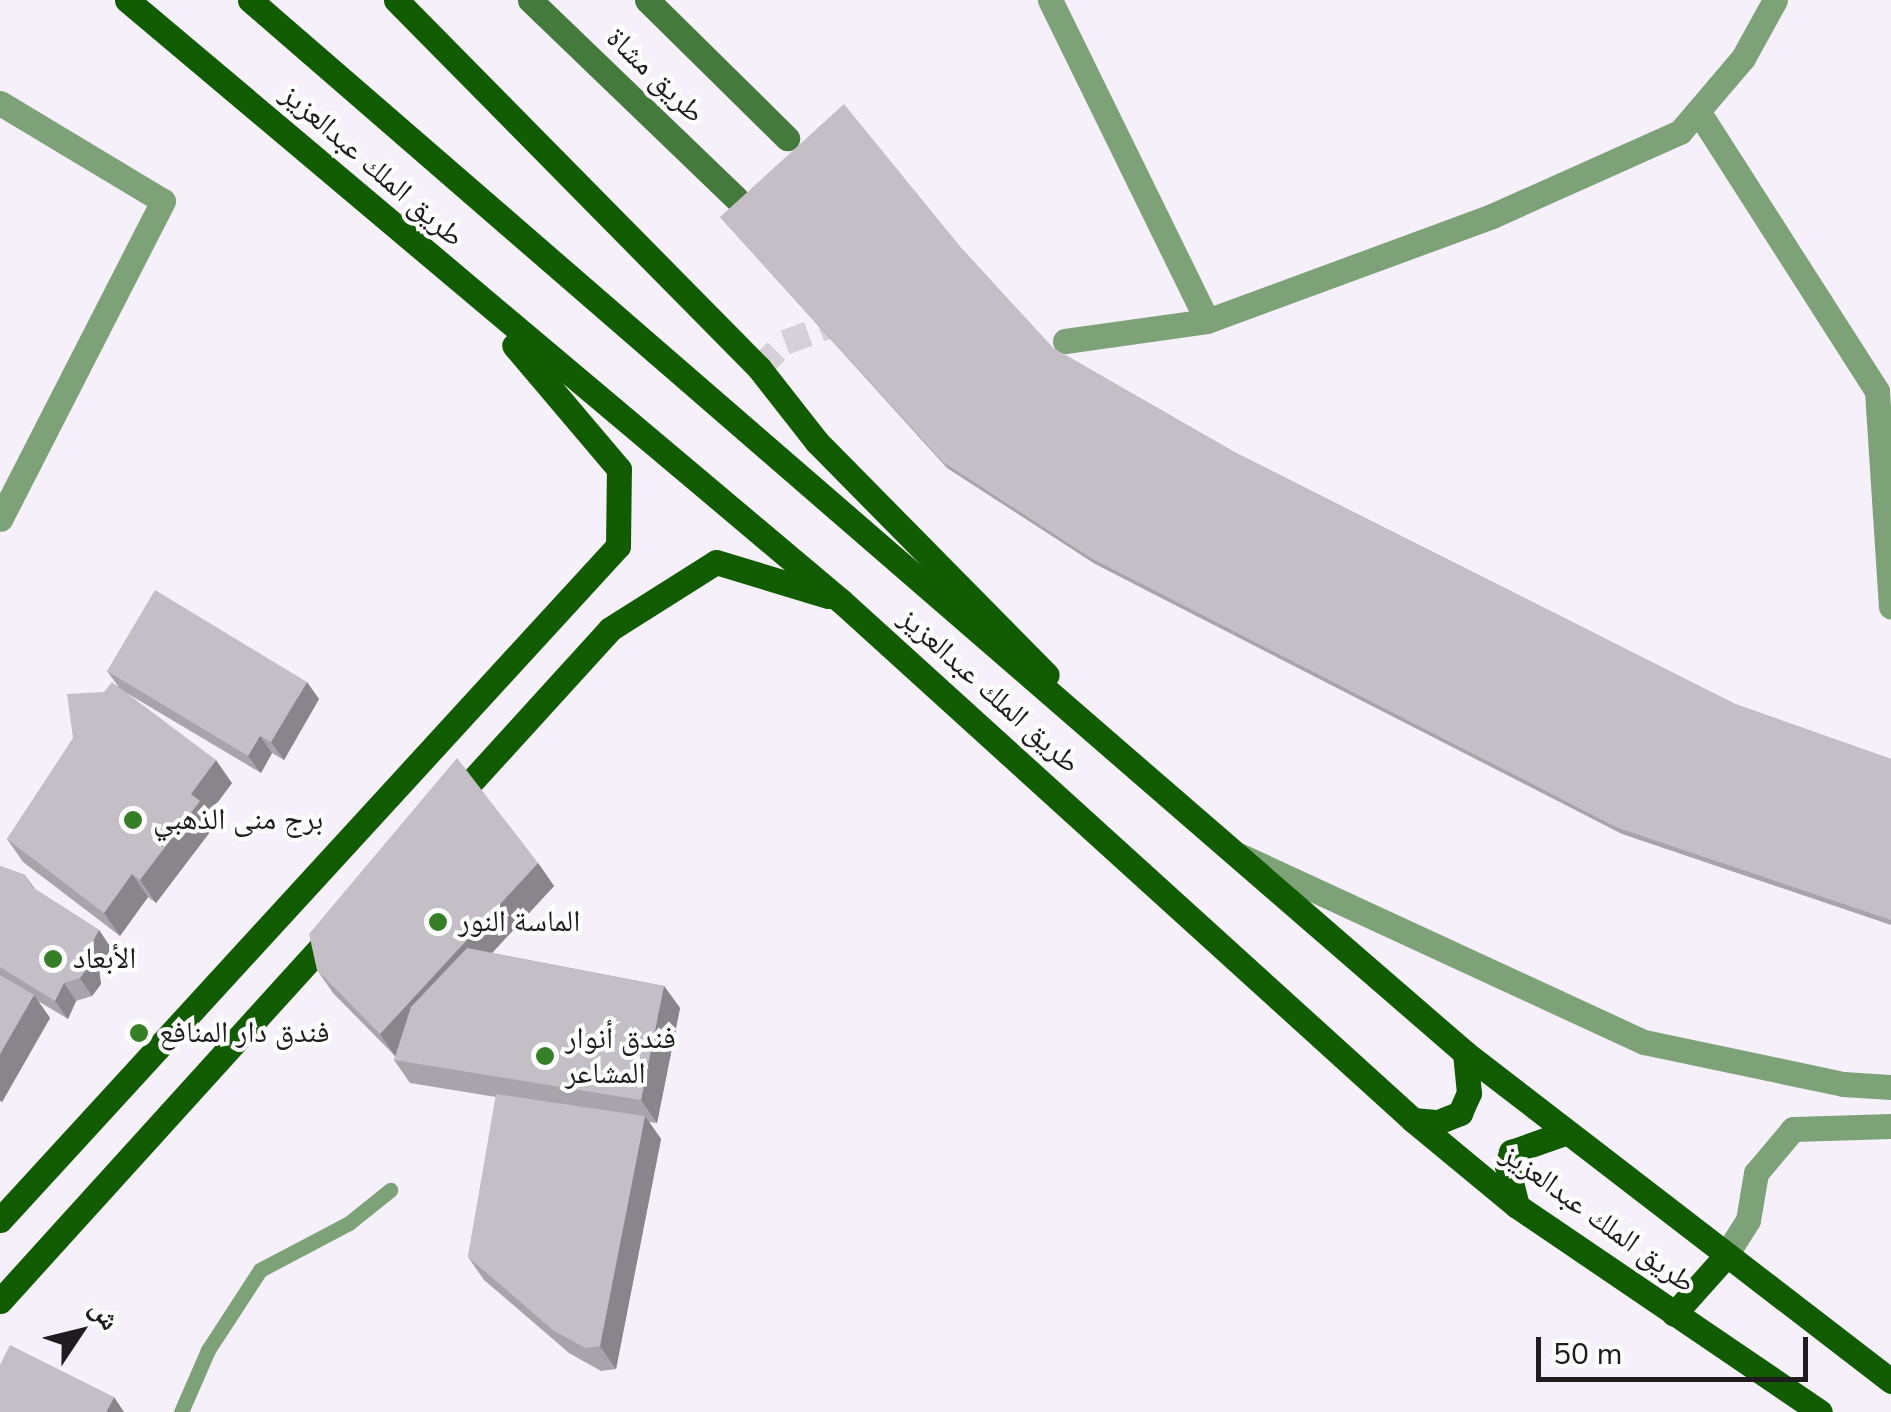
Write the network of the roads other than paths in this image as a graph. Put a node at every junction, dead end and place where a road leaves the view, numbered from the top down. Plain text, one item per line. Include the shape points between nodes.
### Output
1 (128, 0) edge
2 (250, 0) edge
3 (396, 0) edge
4 (530, 0) edge
5 (647, 0) edge
6 (1775, 0) edge
7 (1053, 1) edge
8 (0, 103) edge
9 (1698, 111) junction
10 (787, 138) dead end
11 (736, 198) edge
12 (468, 292) junction
13 (1206, 320) junction
14 (1066, 341) dead end
15 (0, 519) edge
16 (841, 601) junction
17 (1891, 607) edge
18 (438, 818) edge
19 (1191, 820) junction
20 (1227, 850) junction
21 (358, 906) edge
22 (1465, 1052) junction
23 (1891, 1087) edge
24 (1413, 1120) junction
25 (1891, 1126) edge
26 (1565, 1134) junction
27 (390, 1190) dead end
28 (1517, 1206) junction
29 (0, 1220) edge
30 (1724, 1258) junction
31 (0, 1301) edge
32 (1674, 1314) junction
33 (1891, 1381) edge
34 (181, 1412) edge
35 (1820, 1412) edge

1 - 12 main road, طريق الملك عبدالعزيز
2 - 19 main road, طريق الملك عبدالعزيز
3 - 19 main road via 759,368 817,442
4 - 11 main road, طريق مشاة
5 - 10 main road, طريق مشاة
6 - 9 street via 1742,58
7 - 13 street
8 - 15 street via 164,200
9 - 13 street via 1680,132 1492,216
9 - 17 street via 1877,391
12 - 16 main road, طريق الملك عبدالعزيز
12 - 29 main road via 620,469 618,546
13 - 14 street
16 - 18 main road via 716,562 610,628
16 - 24 main road, طريق الملك عبدالعزيز
19 - 20 main road, طريق الملك عبدالعزيز
20 - 22 main road, طريق الملك عبدالعزيز
20 - 23 street via 1644,1042 1844,1084
21 - 31 main road
22 - 24 main road via 1469,1093 1460,1113 1438,1122
22 - 26 main road, طريق الملك عبدالعزيز
24 - 28 main road, طريق الملك عبدالعزيز
25 - 30 street via 1794,1130 1756,1173 1748,1220
26 - 28 main road via 1511,1152 1507,1166
26 - 30 main road, طريق الملك عبدالعزيز
27 - 34 lane via 349,1223 260,1270 208,1350
28 - 32 main road, طريق الملك عبدالعزيز
30 - 32 main road
30 - 33 main road, طريق الملك عبدالعزيز
32 - 35 main road, طريق الملك عبدالعزيز

